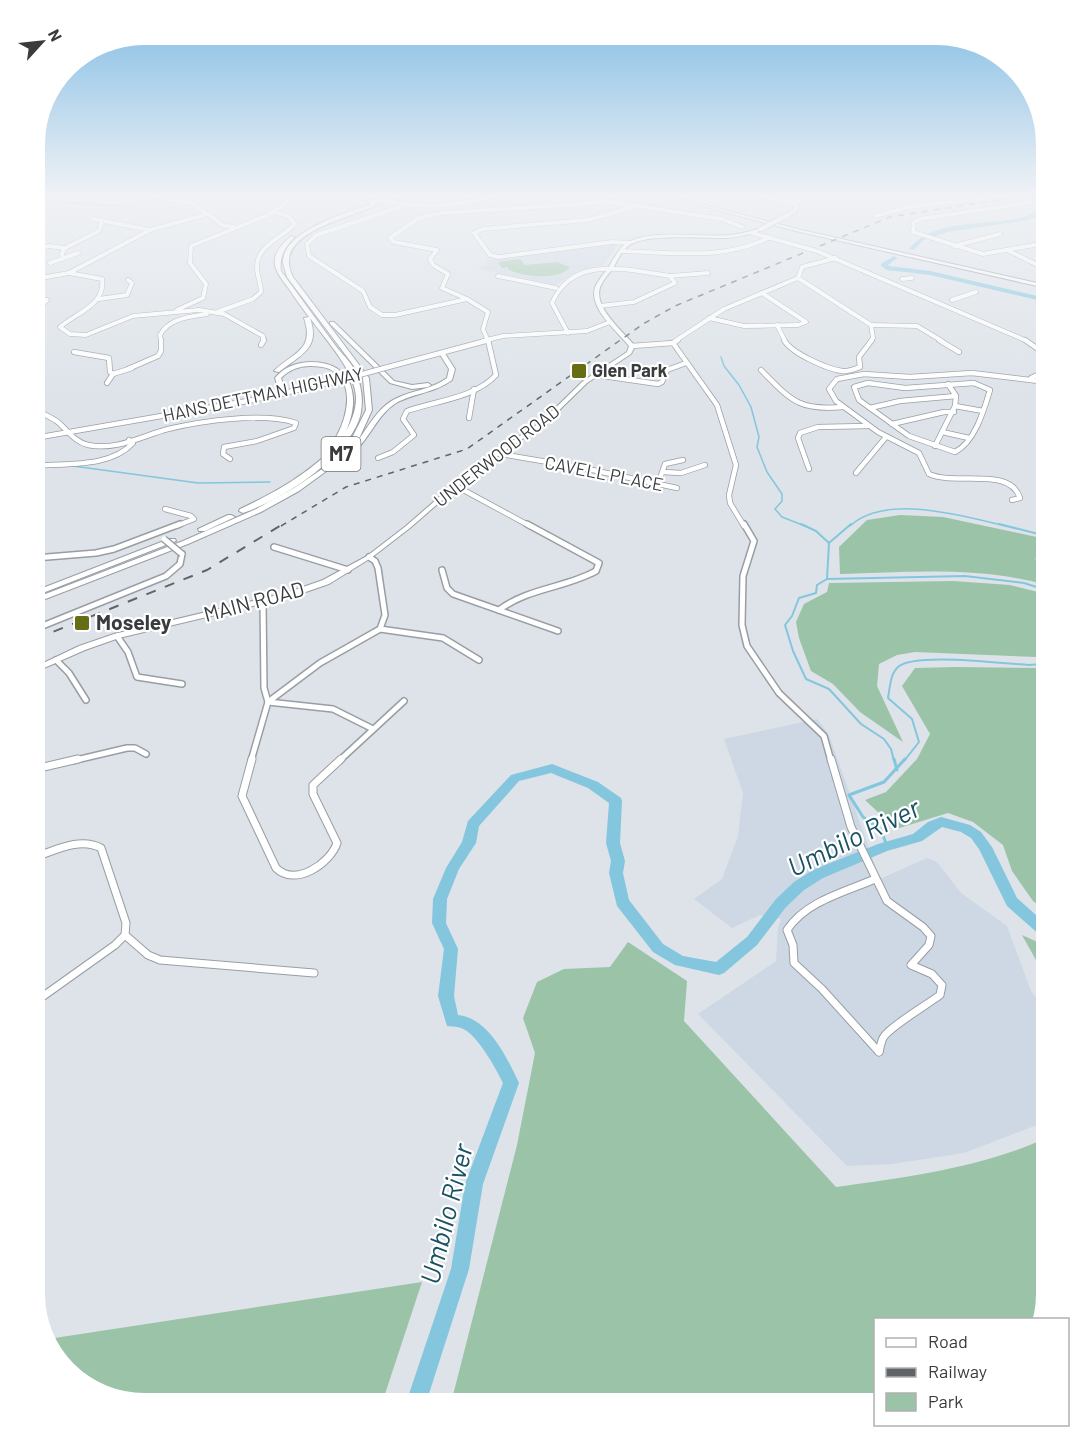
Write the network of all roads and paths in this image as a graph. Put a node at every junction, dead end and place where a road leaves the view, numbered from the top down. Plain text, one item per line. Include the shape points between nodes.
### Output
1 (88, 263) edge
2 (190, 263) edge
3 (257, 263) edge
4 (277, 263) edge
5 (286, 263) edge
6 (318, 263) edge
7 (432, 263) edge
8 (613, 263) edge
9 (817, 263) edge
10 (845, 263) edge
11 (947, 263) edge
12 (951, 263) edge
13 (609, 269) junction
14 (69, 273) junction
15 (708, 273) dead end
16 (498, 276) dead end
17 (670, 276) junction
18 (45, 277) edge
19 (798, 278) junction
20 (912, 278) dead end
21 (902, 279) dead end
22 (128, 280) dead end
23 (1036, 281) edge
24 (1036, 284) edge
25 (556, 288) junction
26 (291, 290) junction
27 (976, 292) dead end
28 (762, 293) junction
29 (305, 296) junction
30 (98, 298) junction
31 (467, 299) junction
32 (951, 300) dead end
33 (600, 306) junction
34 (177, 311) junction
35 (218, 312) junction
36 (709, 318) junction
37 (610, 322) junction
38 (777, 325) junction
39 (871, 325) junction
40 (568, 333) junction
41 (488, 340) junction
42 (673, 343) junction
43 (261, 345) dead end
44 (632, 346) junction
45 (1036, 347) edge
46 (74, 352) dead end
47 (959, 352) dead end
48 (439, 353) junction
49 (686, 363) junction
50 (761, 370) dead end
51 (113, 374) junction
52 (596, 375) junction
53 (995, 375) junction
54 (1036, 376) edge
55 (949, 379) junction
56 (1026, 379) junction
57 (1036, 382) edge
58 (107, 383) dead end
59 (474, 389) junction
60 (280, 395) junction
61 (956, 396) junction
62 (843, 406) junction
63 (956, 406) junction
64 (870, 408) junction
65 (983, 411) junction
66 (954, 412) junction
67 (45, 415) edge
68 (469, 418) dead end
69 (892, 424) junction
70 (869, 426) junction
71 (69, 432) junction
72 (942, 432) junction
73 (45, 436) edge
74 (886, 437) junction
75 (969, 438) junction
76 (129, 440) junction
77 (934, 446) junction
78 (495, 453) junction
79 (378, 458) dead end
80 (230, 459) dead end
81 (683, 460) dead end
82 (45, 465) edge
83 (705, 465) dead end
84 (809, 469) dead end
85 (663, 472) junction
86 (309, 473) junction
87 (856, 473) dead end
88 (658, 484) junction
89 (456, 486) junction
90 (677, 488) dead end
91 (285, 496) junction
92 (1012, 500) dead end
93 (165, 509) dead end
94 (423, 514) joint
95 (158, 533) junction
96 (274, 547) dead end
97 (45, 557) edge
98 (369, 557) junction
99 (348, 570) junction
100 (442, 570) dead end
101 (45, 590) edge
102 (45, 597) edge
103 (263, 602) junction
104 (499, 610) junction
105 (45, 625) edge
106 (380, 629) junction
107 (558, 631) dead end
108 (117, 636) junction
109 (56, 660) junction
110 (479, 660) dead end
111 (45, 665) edge
112 (182, 684) dead end
113 (86, 700) dead end
114 (404, 701) dead end
115 (268, 702) junction
116 (373, 729) junction
117 (146, 754) dead end
118 (45, 767) edge
119 (45, 854) edge
120 (875, 879) junction
121 (125, 935) junction
122 (314, 973) dead end
123 (45, 994) edge

1 - 14 street
2 - 34 street via 206,284 206,294
3 - 35 street via 261,292
4 - 26 highway, M7 via 280,276
5 - 29 highway, M7
6 - 31 street via 363,291 370,307 379,314 395,315
7 - 31 street via 448,274 442,288
8 - 13 main road
9 - 19 street via 802,267
10 - 45 street
11 - 24 highway
12 - 23 highway
13 - 17 street
13 - 25 street via 585,272
13 - 33 main road via 597,289
14 - 18 street
14 - 30 street via 102,279 104,290
15 - 17 street
16 - 25 street
17 - 33 street via 675,284 634,302
19 - 28 street
19 - 39 street
20 - 21 street
22 - 30 street via 132,283 127,295
25 - 40 street via 552,303
26 - 60 highway via 312,336 306,348 274,374 272,379
26 - 86 highway, M7 via 353,373 361,397 357,419 348,435
27 - 32 street
28 - 36 street
28 - 38 street via 806,322
29 - 48 highway via 383,374 398,384 428,385 444,378 447,369
29 - 91 highway, M7 via 360,368 369,385 371,402 368,419 345,451
30 - 34 street via 62,324 61,330 74,336 89,336 125,318
31 - 41 street via 488,312 483,329
33 - 37 main road
34 - 35 street
35 - 43 street via 263,336
35 - 51 street via 163,328 162,352
36 - 38 street via 737,325
36 - 42 street
37 - 40 street, HANS DETTMAN HIGHWAY via 591,331
37 - 44 main road
38 - 39 street via 790,349 838,371 849,372 860,367 859,357 873,338
39 - 47 street via 920,328
40 - 41 street, HANS DETTMAN HIGHWAY
41 - 48 street, HANS DETTMAN HIGHWAY
41 - 59 street via 496,378
42 - 44 street
42 - 49 street
44 - 52 main road, UNDERWOOD ROAD via 623,359
46 - 51 street via 109,358
48 - 60 street, HANS DETTMAN HIGHWAY, bridge
48 - 91 highway via 452,369 450,380 394,402 339,462 312,483
49 - 52 street via 667,370 663,382 658,384
49 - 120 street via 717,405 736,465 730,503 754,541 743,576 742,626 747,646 779,693 824,736 851,827
50 - 62 street via 802,407
51 - 58 street
52 - 78 main road, UNDERWOOD ROAD via 543,423
53 - 55 street
53 - 56 street
53 - 62 street via 848,376 833,382 829,389
54 - 56 street
55 - 61 street
55 - 64 street via 910,388 856,386 857,397
55 - 65 street via 989,388
56 - 57 street
59 - 68 street
59 - 79 street via 407,411 403,419 414,435 393,452
60 - 71 street, HANS DETTMAN HIGHWAY
60 - 86 highway via 281,374 308,364 337,370 349,390 350,410 345,428
61 - 63 street
61 - 64 street
62 - 70 street
63 - 65 street
63 - 66 street
64 - 69 street
65 - 75 street
66 - 69 street
66 - 72 street
67 - 71 street
69 - 77 street via 914,439
70 - 74 street
70 - 84 street via 818,427 800,433 798,438
71 - 73 street, HANS DETTMAN HIGHWAY
71 - 76 street via 89,446
72 - 75 street
72 - 77 street
74 - 87 street
74 - 92 street via 919,453 925,470 935,477 1002,480 1016,485 1020,498
75 - 77 street via 958,452
76 - 80 street via 173,428 268,418 296,423 284,433 224,447 223,454
76 - 82 street via 133,443 130,449 112,457
78 - 88 street, CAVELL PLACE
78 - 89 main road, UNDERWOOD ROAD
81 - 85 street via 667,463
83 - 85 street via 681,474
85 - 88 street
86 - 101 highway, M7 via 223,520
88 - 90 street, CAVELL PLACE
89 - 94 main road, UNDERWOOD ROAD
89 - 104 street via 599,565 590,575 514,597
91 - 102 highway, M7 via 225,527
93 - 95 street via 194,519
94 - 98 main road, MAIN ROAD
95 - 97 street via 96,553
95 - 105 street, bridge via 182,554 180,564 165,576
96 - 99 street
98 - 99 main road, MAIN ROAD
98 - 106 street via 378,568 385,615
99 - 103 main road, MAIN ROAD via 313,587
100 - 104 street via 453,594
103 - 108 main road, MAIN ROAD
103 - 115 street via 264,688
104 - 107 street
106 - 110 street via 442,638
106 - 115 street via 320,663
108 - 109 main road, MAIN ROAD
108 - 112 street via 137,677
109 - 111 main road, MAIN ROAD
109 - 113 street
114 - 116 street
115 - 116 street via 333,709
115 - 116 street via 243,796 281,873 298,874 331,858 337,843 313,794 313,785
117 - 118 street via 127,748
119 - 121 street via 84,843 101,848 124,912
120 - 120 street via 813,908 794,920 787,930 793,945 792,959 879,1052 883,1038 892,1028 942,990 937,977 914,967 912,962 929,945 930,936 887,900
121 - 122 street via 160,960
121 - 123 street

